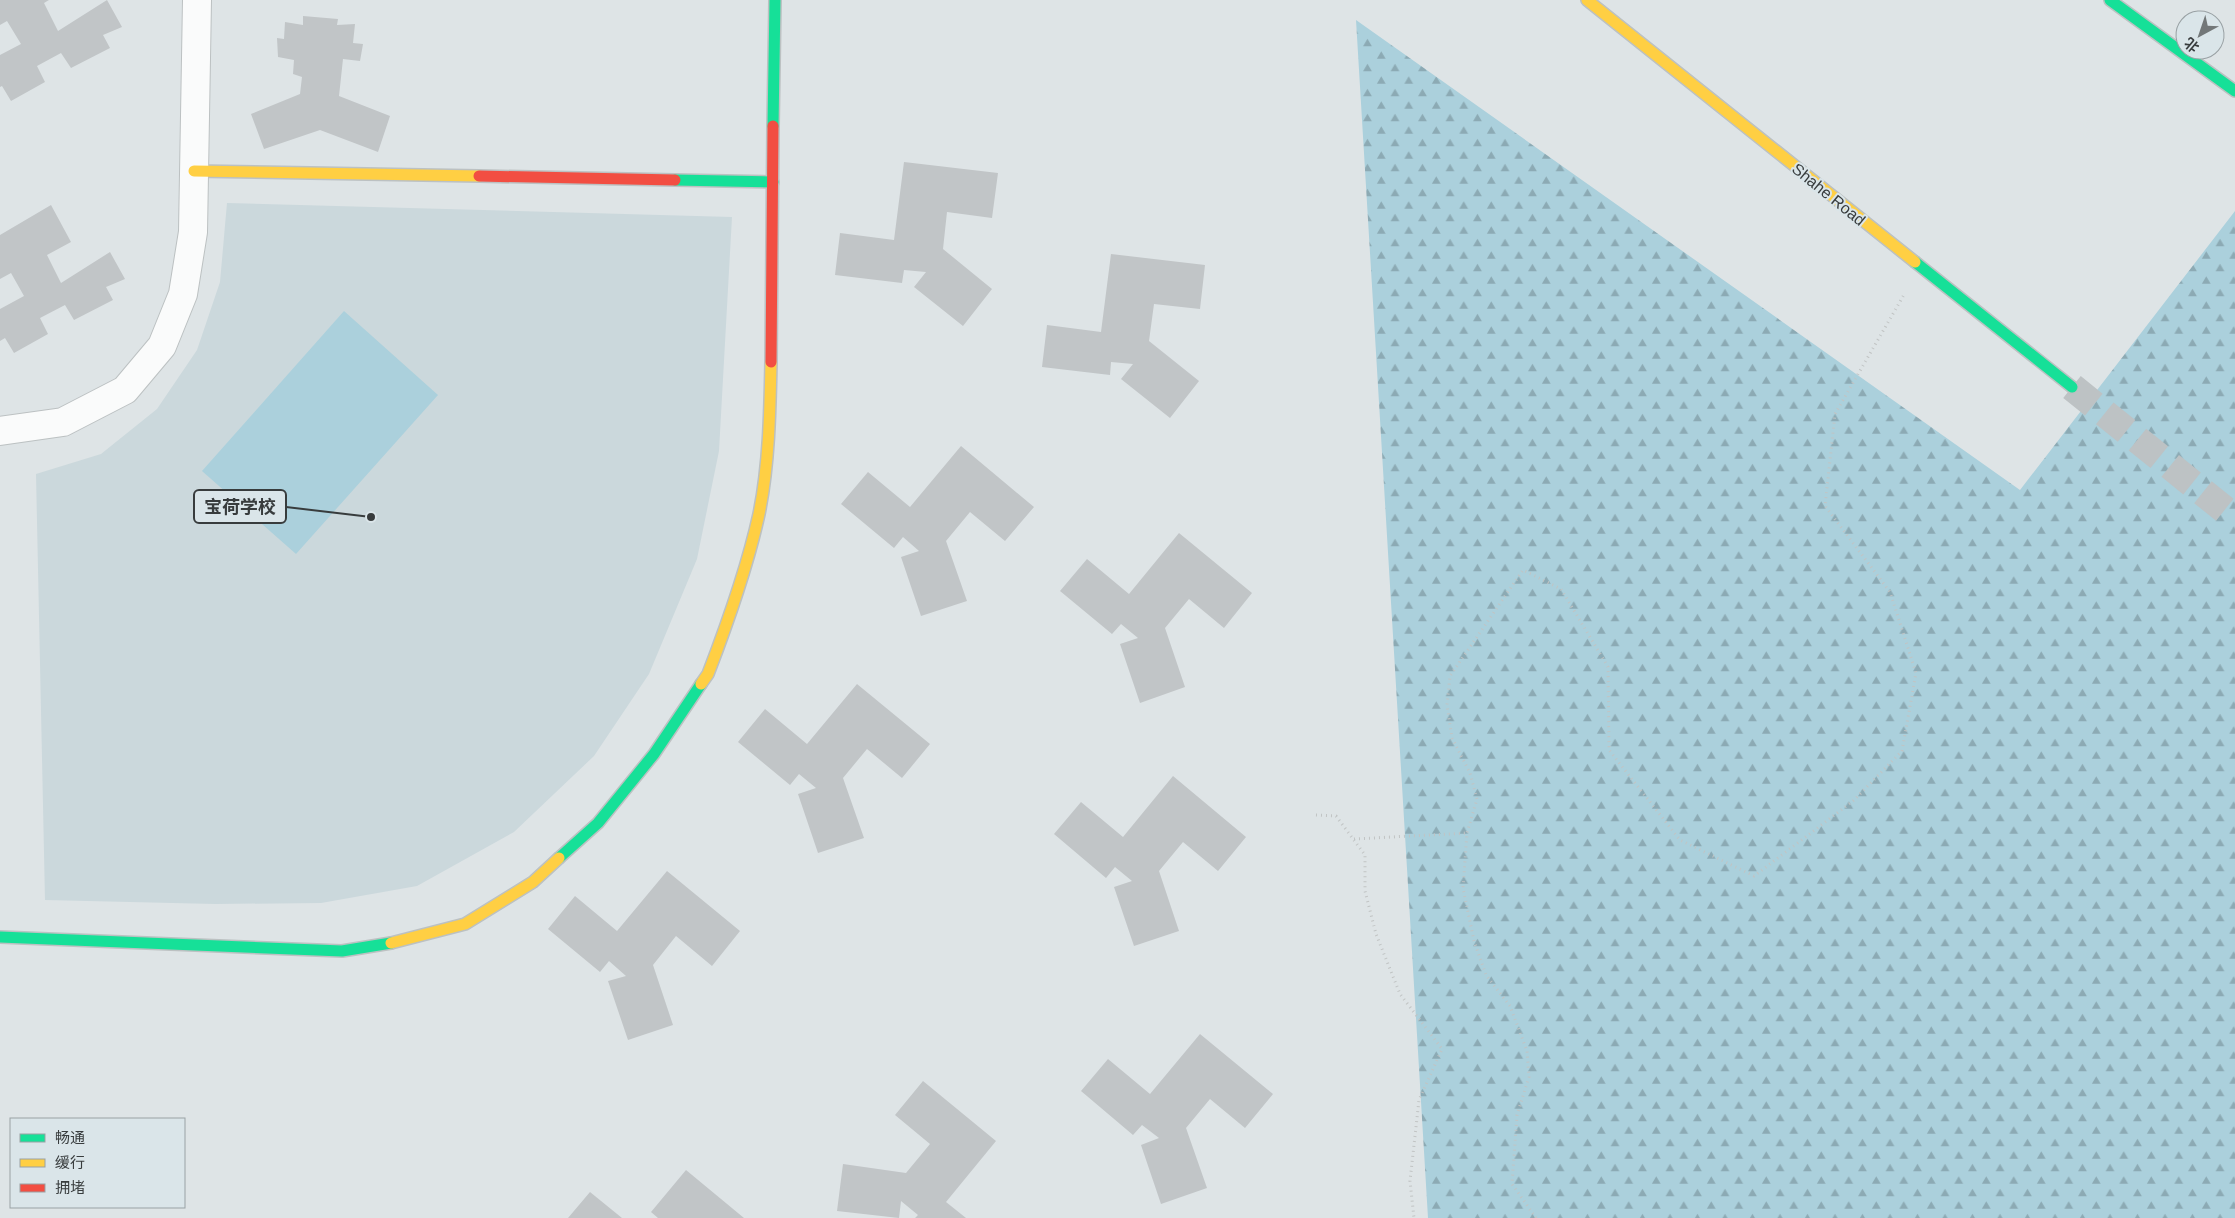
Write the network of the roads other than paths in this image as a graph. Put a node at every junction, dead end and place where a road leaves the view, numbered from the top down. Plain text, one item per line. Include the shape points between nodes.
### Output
1 (197, 0) edge
2 (775, 0) edge
3 (1587, 0) edge
4 (2110, 0) edge
5 (2235, 91) edge
6 (194, 171) junction
7 (773, 182) junction
8 (2072, 387) tunnel mouth
9 (0, 431) edge
10 (0, 937) edge

1 - 6 street
2 - 7 street
3 - 8 street, Shahe Road
4 - 5 street
6 - 7 street
6 - 9 street via 193,232 182,294 162,346 125,390 63,422
7 - 10 street via 770,417 759,513 736,600 708,674 654,754 598,823 533,882 466,924 404,941 342,951

